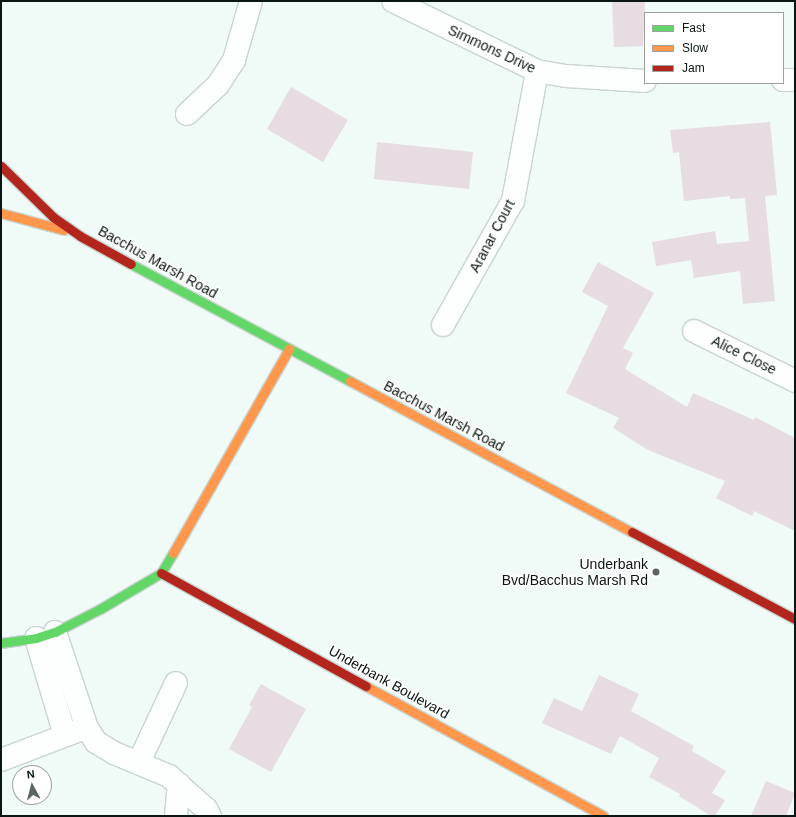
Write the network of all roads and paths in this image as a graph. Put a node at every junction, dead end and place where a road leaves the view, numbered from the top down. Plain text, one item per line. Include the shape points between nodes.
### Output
1 (251, 1) edge
2 (393, 1) edge
3 (537, 71) junction
4 (784, 80) edge
5 (795, 80) edge
6 (644, 81) edge
7 (187, 114) dead end
8 (1, 166) edge
9 (1, 213) edge
10 (80, 236) junction
11 (443, 325) dead end
12 (694, 331) dead end
13 (289, 349) junction
14 (795, 380) edge
15 (161, 573) junction
16 (795, 619) edge
17 (46, 635) junction
18 (1, 643) edge
19 (176, 683) dead end
20 (87, 728) junction
21 (65, 735) junction
22 (1, 760) edge
23 (139, 762) junction
24 (179, 784) junction
25 (176, 816) edge
26 (210, 816) edge
27 (603, 816) edge

1 - 7 street via 234,60 218,85
2 - 3 street, Simmons Drive
3 - 6 street, Simmons Drive via 566,76
3 - 11 street, Aranar Court via 512,201
4 - 5 street
8 - 10 main road, Bacchus Marsh Road via 53,217
9 - 10 main road, Bacchus Marsh Road
10 - 13 main road, Bacchus Marsh Road
12 - 14 street, Alice Close
13 - 15 main road
13 - 16 main road, Bacchus Marsh Road
15 - 17 main road via 100,609
15 - 27 main road, Underbank Boulevard
17 - 18 main road
17 - 20 street
17 - 21 street
19 - 23 street
20 - 21 street
20 - 23 street via 96,742 114,753
21 - 22 street
23 - 24 street via 169,776
24 - 25 street
24 - 26 street

